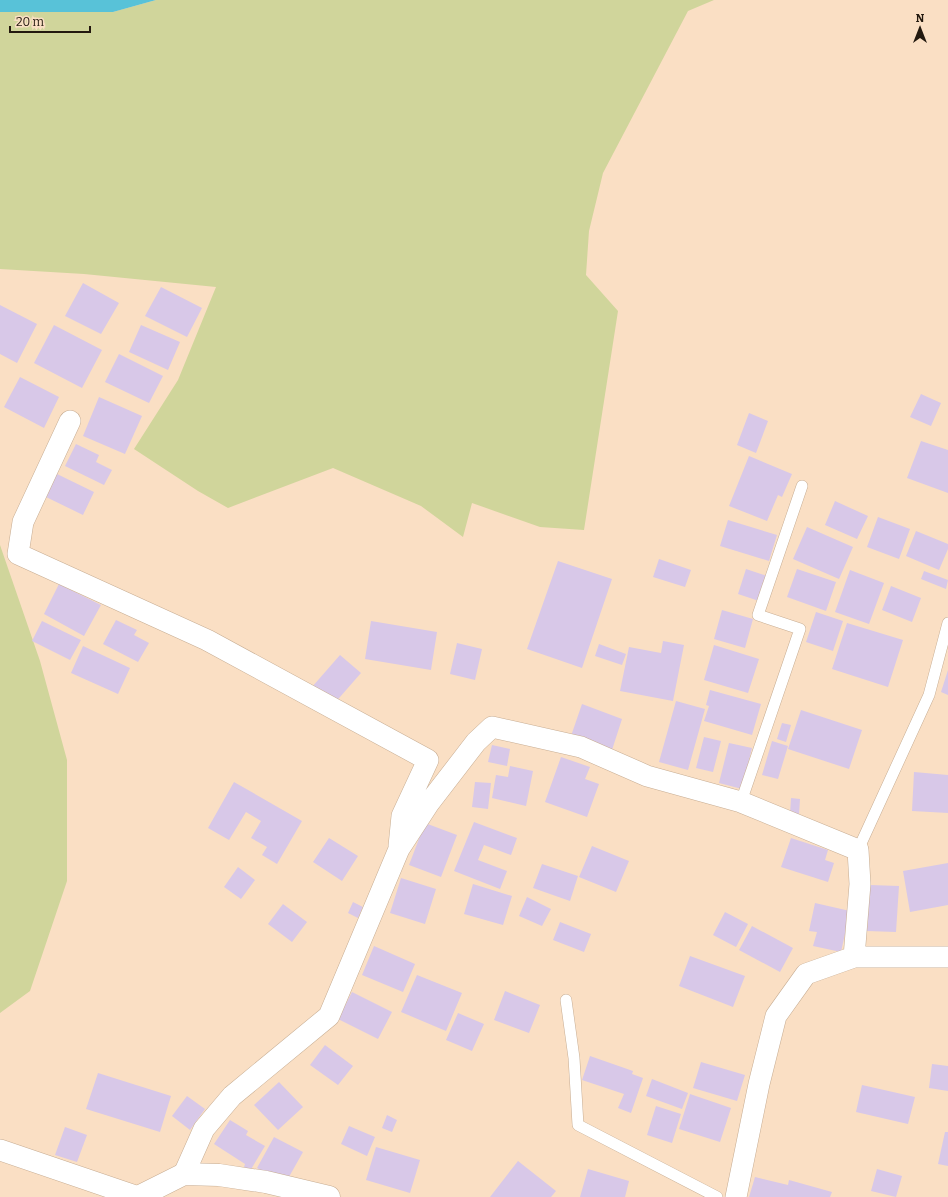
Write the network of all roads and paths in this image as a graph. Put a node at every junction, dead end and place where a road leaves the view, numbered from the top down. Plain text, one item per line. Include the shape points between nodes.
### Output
1 (70, 421) dead end
2 (802, 486) dead end
3 (948, 623) edge
4 (741, 802) junction
5 (399, 849) junction
6 (858, 850) junction
7 (854, 957) junction
8 (948, 958) edge
9 (566, 1000) dead end
10 (0, 1150) edge
11 (184, 1174) junction
12 (138, 1197) edge
13 (329, 1197) edge
14 (717, 1197) edge
15 (736, 1197) edge

1 - 5 street via 22,522 18,554 207,640 428,760 402,816
2 - 4 lane via 758,615 800,629
3 - 6 lane via 929,695
4 - 5 street via 648,776 581,747 492,727 476,742 429,803
4 - 6 street
5 - 11 street via 329,1016 232,1096 204,1129
6 - 7 street via 860,884
7 - 8 street
7 - 15 street via 806,974 776,1016
9 - 14 lane via 574,1058 578,1125
10 - 12 street
11 - 12 street
11 - 13 street via 219,1175 266,1182

